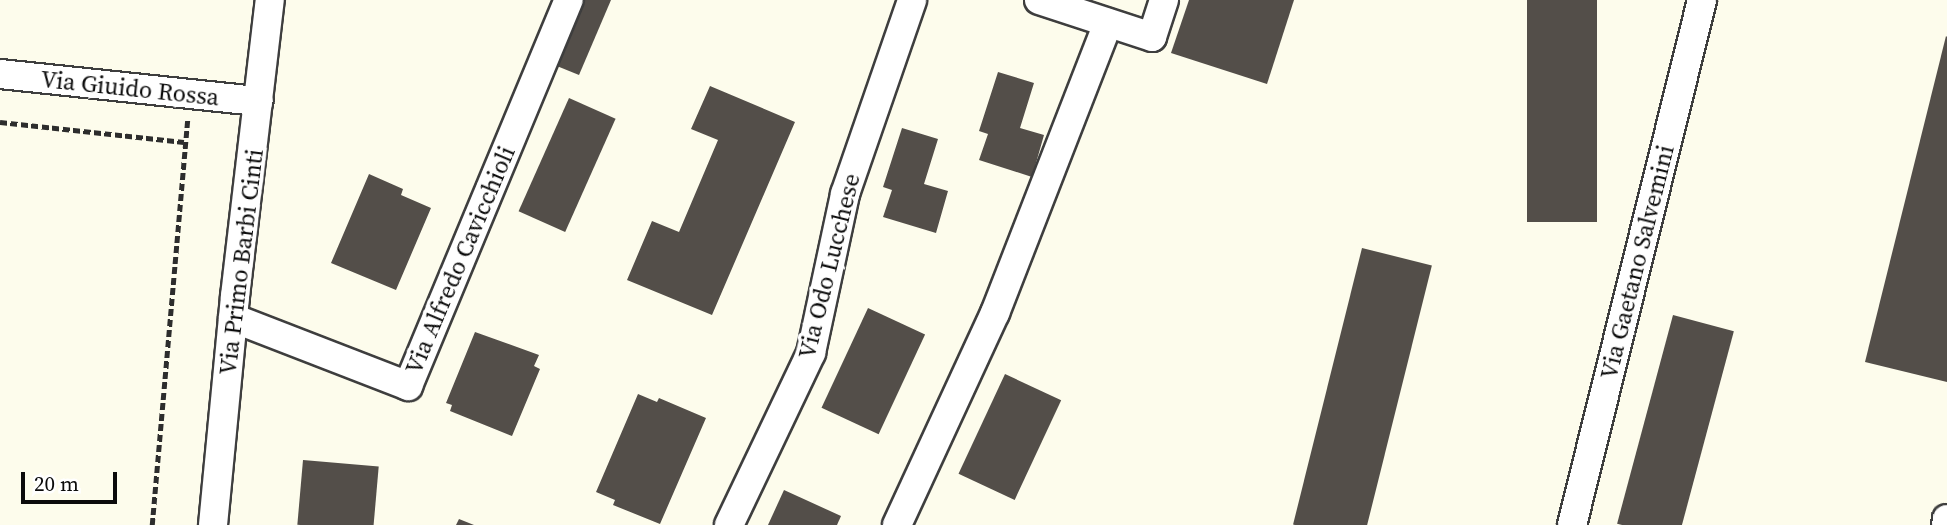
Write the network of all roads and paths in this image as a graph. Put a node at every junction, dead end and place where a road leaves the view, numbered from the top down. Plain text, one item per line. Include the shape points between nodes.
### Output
1 (270, 0) edge
2 (569, 0) edge
3 (912, 0) edge
4 (1039, 0) edge
5 (1164, 0) edge
6 (1702, 0) edge
7 (1108, 23) junction
8 (0, 74) edge
9 (259, 101) junction
10 (0, 122) edge
11 (233, 318) junction
12 (1947, 519) edge
13 (152, 525) edge
14 (213, 525) edge
15 (729, 525) edge
16 (898, 525) edge
17 (1572, 525) edge
18 (1946, 525) edge

1 - 9 street, Via Primo Barbi Cinti
2 - 11 street, Via Alfredo Cavicchioli via 408,386
3 - 15 street, Via Odo Lucchese via 845,194 811,353
4 - 7 street
5 - 7 street via 1152,37
6 - 17 street, Via Gaetano Salvemini
7 - 16 street via 995,313
8 - 9 street, Via Giuido Rossa
9 - 11 street, Via Primo Barbi Cinti
10 - 13 path via 184,142
11 - 14 street, Via Primo Barbi Cinti
12 - 18 street

